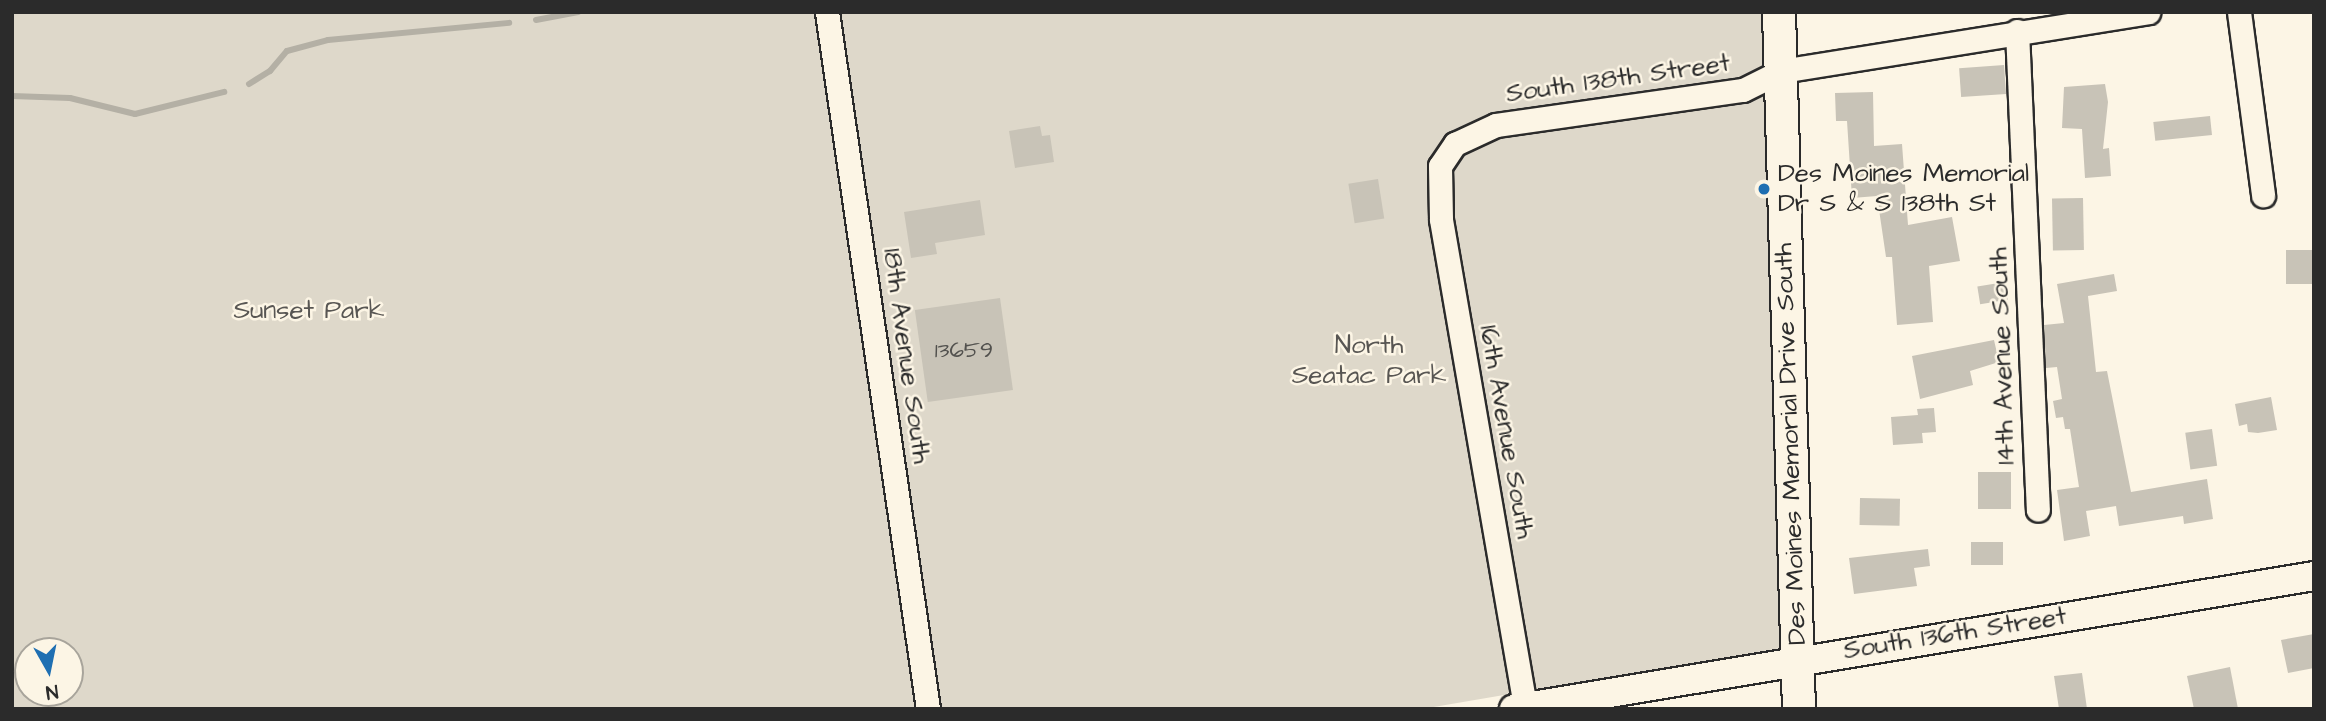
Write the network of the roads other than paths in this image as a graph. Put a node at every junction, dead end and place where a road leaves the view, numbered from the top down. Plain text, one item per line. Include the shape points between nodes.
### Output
1 (827, 12) edge
2 (1779, 12) edge
3 (2148, 12) edge
4 (2239, 12) edge
5 (2017, 31) junction
6 (1781, 71) junction
7 (1440, 166) joint
8 (2263, 195) dead end
9 (2038, 510) dead end
10 (2314, 576) edge
11 (1797, 659) junction
12 (1520, 708) edge
13 (928, 709) edge
14 (1799, 709) edge

1 - 13 street, 18th Avenue South
2 - 6 main road, Des Moines Memorial Drive South
3 - 5 street, South 138th Street
4 - 8 street
5 - 6 street, South 138th Street
5 - 9 street, 14th Avenue South
6 - 7 street, South 138th Street via 1743,90 1481,129 1455,144
6 - 11 main road, Des Moines Memorial Drive South
7 - 12 street, 16th Avenue South via 1441,219
10 - 11 street, South 136th Street
11 - 12 street, South 136th Street
11 - 14 main road, Des Moines Memorial Drive South

